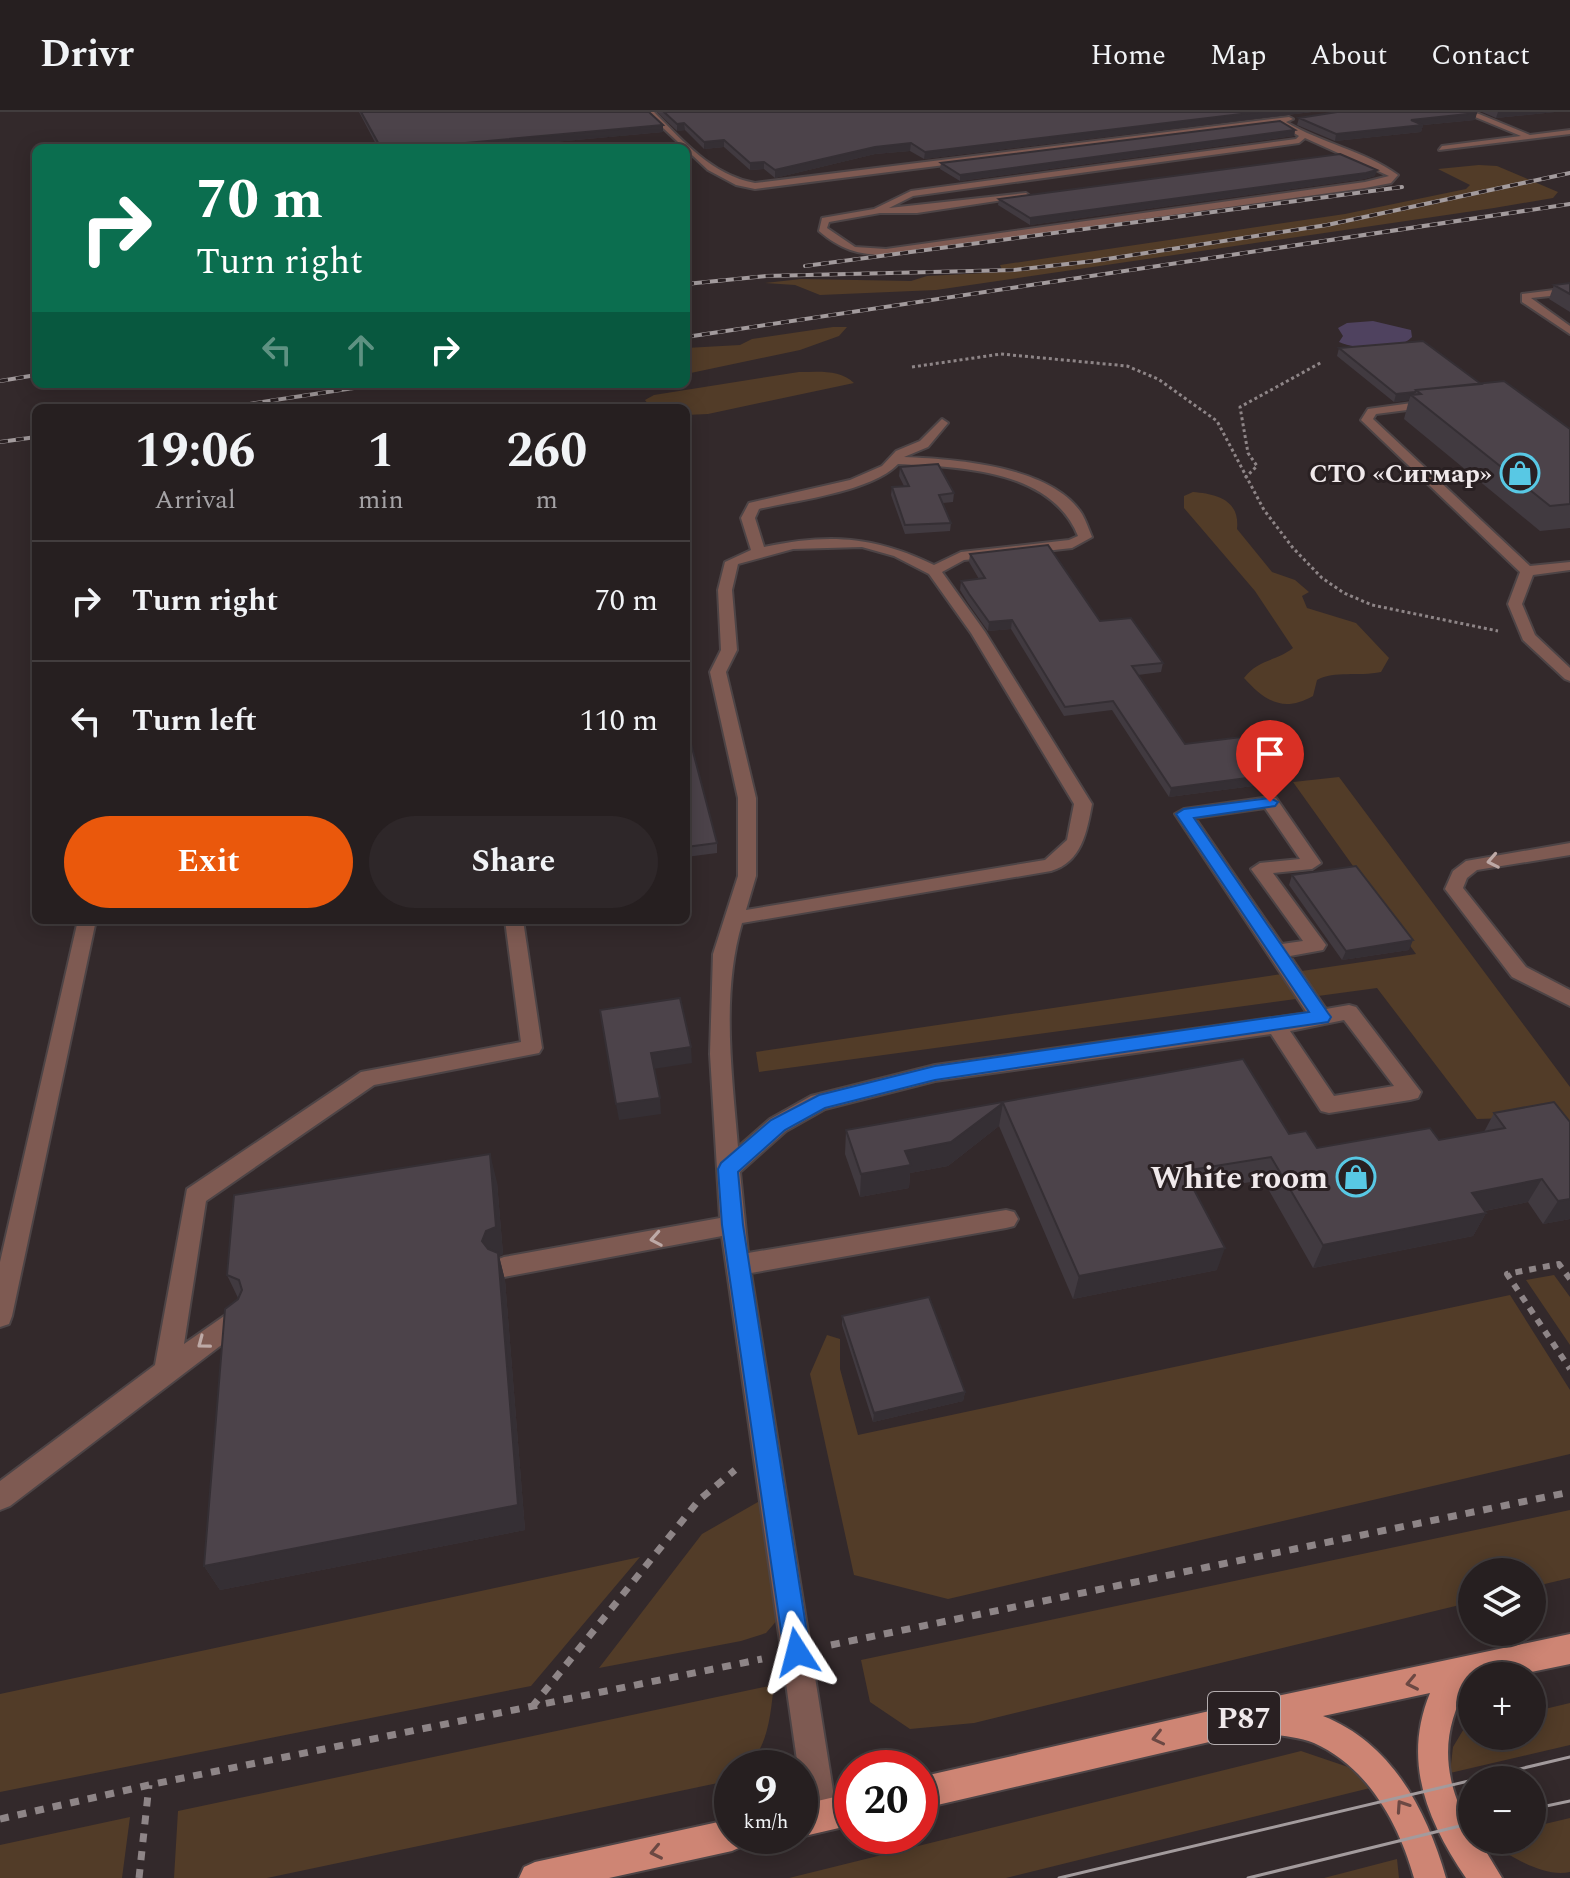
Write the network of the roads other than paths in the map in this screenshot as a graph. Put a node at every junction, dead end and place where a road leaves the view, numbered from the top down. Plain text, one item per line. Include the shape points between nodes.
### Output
1 (650, 112) edge
2 (1467, 112) edge
3 (1303, 117) edge
4 (1278, 120) junction
5 (1570, 132) edge
6 (1303, 135) junction
7 (1531, 137) junction
8 (683, 144) edge
9 (1442, 148) dead end
10 (690, 151) edge
11 (1351, 153) junction
12 (1336, 155) edge
13 (1093, 170) junction
14 (1106, 177) dead end
15 (1042, 194) edge
16 (876, 211) junction
17 (1570, 291) edge
18 (1570, 331) edge
19 (1446, 403) edge
20 (942, 423) dead end
21 (895, 460) junction
22 (759, 553) junction
23 (1570, 566) edge
24 (934, 571) junction
25 (1527, 571) junction
26 (1570, 676) edge
27 (1570, 849) edge
28 (734, 918) junction
29 (86, 924) edge
30 (515, 924) edge
31 (1277, 952) junction
32 (1570, 999) edge
33 (1321, 1017) junction
34 (1276, 1026) junction
35 (728, 1169) junction
36 (1006, 1219) dead end
37 (732, 1225) junction
38 (739, 1265) junction
39 (504, 1267) dead end
40 (0, 1316) edge
41 (240, 1316) edge
42 (167, 1371) junction
43 (0, 1497) edge
44 (1570, 1649) edge
45 (1512, 1662) edge
46 (1458, 1674) joint
47 (1249, 1717) junction
48 (938, 1789) edge
49 (824, 1815) edge
50 (714, 1839) edge
51 (535, 1878) edge
52 (1430, 1878) edge
53 (1486, 1878) edge

1 - 8 lane
2 - 7 lane
3 - 4 lane
4 - 6 lane
4 - 10 lane via 755,186 726,180
5 - 7 lane
6 - 11 lane
6 - 13 lane via 1299,141 1274,147
7 - 9 lane
11 - 12 lane
11 - 16 lane via 1394,175 1365,185 886,252 845,248 822,229 825,220
13 - 14 lane
13 - 16 lane via 911,194
15 - 16 lane
17 - 18 lane via 1526,296 1527,302
19 - 25 lane via 1372,411 1367,420
20 - 21 lane via 924,444
21 - 22 lane via 854,483 754,506 748,518
21 - 24 lane via 995,472 1045,487 1083,524 1085,537 1072,544 961,556
22 - 24 lane via 793,545 862,543 899,553
22 - 28 lane via 732,562 725,590 729,650 718,672 747,798 747,876
23 - 25 lane
24 - 28 lane via 978,632 1083,804 1076,842 1051,865
25 - 26 lane via 1515,604 1528,637
27 -> 32 lane via 1472,865 1459,875 1454,889 1519,972
28 - 35 lane via 723,954 720,1054
29 - 40 lane
30 - 42 lane via 532,1048 368,1078 195,1196
31 - 31 lane via 1192,827 1184,814 1270,802 1312,863 1260,869 1316,945
31 - 33 lane
33 - 34 lane
33 - 34 lane via 1349,1012 1410,1092 1329,1105
34 - 35 lane via 935,1073 819,1102 778,1125
35 - 37 lane
36 - 38 lane
37 - 38 lane
37 -> 39 lane
38 - 49 lane
41 -> 42 lane
42 - 43 lane
44 - 45 main road, Р87
46 -> 47 main road, Р87
46 - 53 main road via 1434,1717 1434,1776 1443,1809
47 -> 48 main road, Р87
52 -> 47 main road via 1410,1817 1365,1761 1309,1725
50 -> 51 main road

